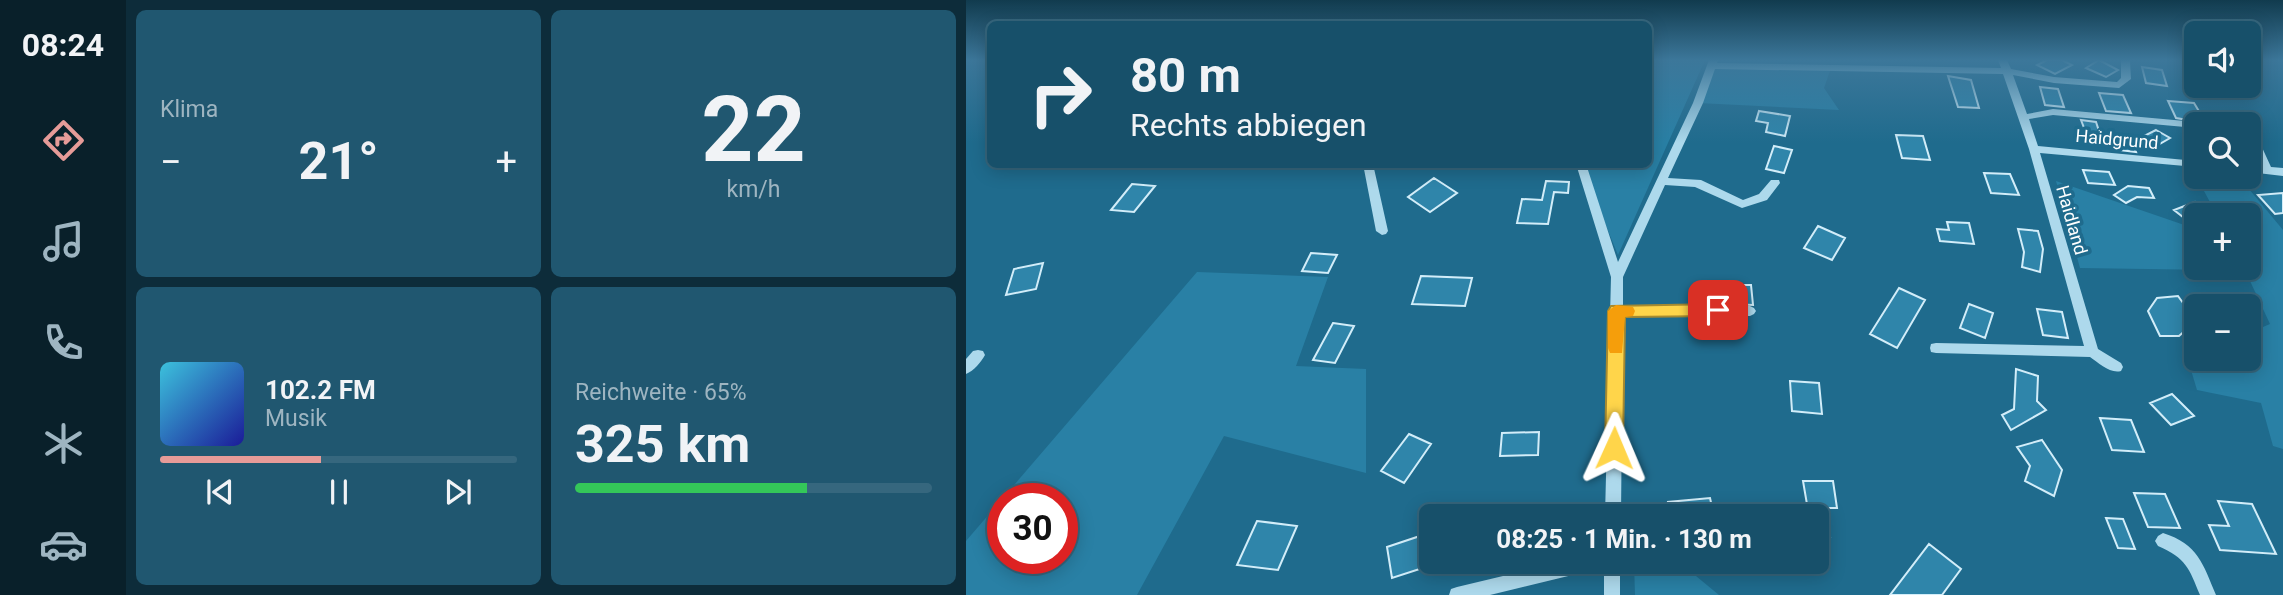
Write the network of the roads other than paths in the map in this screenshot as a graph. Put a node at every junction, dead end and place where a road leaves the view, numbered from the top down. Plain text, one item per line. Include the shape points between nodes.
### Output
1 (1704, 88) edge
2 (2013, 88) edge
3 (2024, 117) junction
4 (2184, 124) edge
5 (2034, 149) junction
6 (2261, 157) edge
7 (2184, 163) edge
8 (1369, 168) edge
9 (1582, 168) edge
10 (2261, 170) edge
11 (2267, 170) junction
12 (2283, 172) edge
13 (1661, 181) junction
14 (1775, 183) dead end
15 (1382, 231) dead end
16 (1617, 278) junction
17 (1616, 311) junction
18 (1750, 311) dead end
19 (1936, 348) dead end
20 (2092, 352) junction
21 (978, 355) dead end
22 (2116, 367) dead end
23 (966, 368) edge
24 (1613, 504) edge
25 (2163, 541) dead end
26 (1544, 574) edge
27 (1612, 574) edge
28 (1457, 595) edge
29 (1612, 595) edge
30 (2208, 595) edge

1 - 13 street
2 - 3 street, Haidland
3 - 4 street via 2053,112
3 - 5 street, Haidland
5 - 7 street, Haidgrund
5 - 20 street, Haidland
6 - 11 street
8 - 15 street
9 - 16 street
10 - 11 street
11 - 12 street
13 - 14 street via 1697,183 1742,204 1763,197
13 - 16 street
16 - 17 street
17 - 18 street
17 - 24 street
19 - 20 street
20 - 22 street
21 - 23 street
25 - 30 street via 2183,548
26 - 28 street
27 - 29 street

